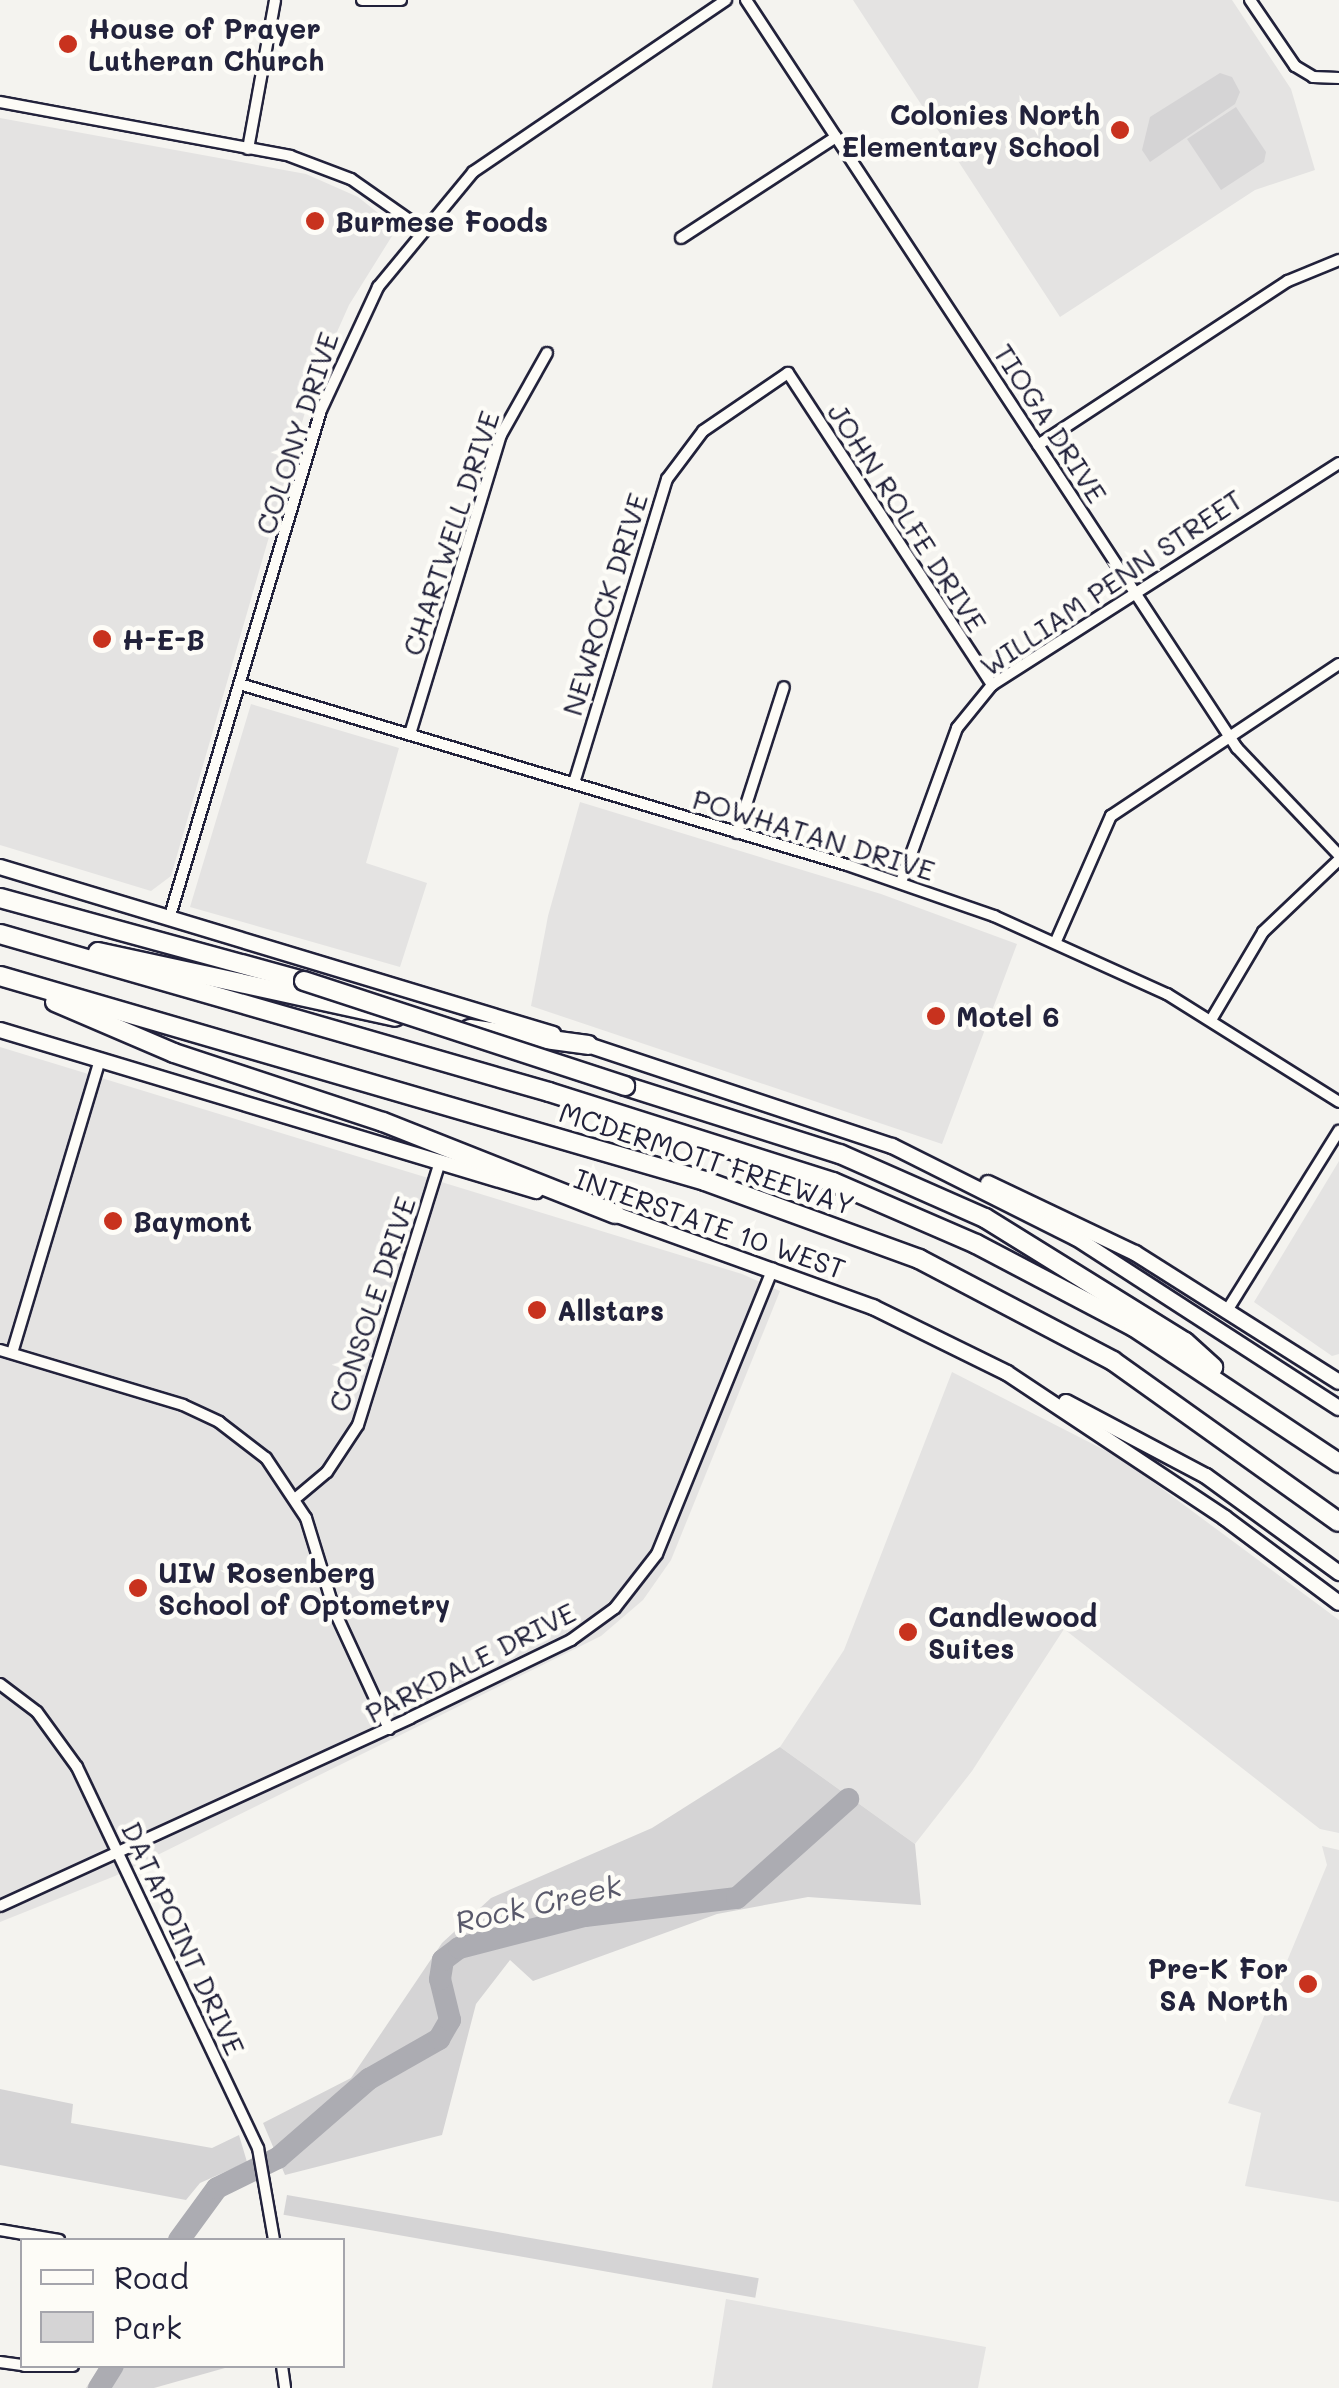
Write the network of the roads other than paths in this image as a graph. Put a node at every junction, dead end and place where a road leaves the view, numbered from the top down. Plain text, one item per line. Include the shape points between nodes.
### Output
1 (275, 0) edge
2 (362, 0) edge
3 (401, 0) edge
4 (726, 0) edge
5 (746, 0) edge
6 (1250, 0) edge
7 (1339, 78) edge
8 (0, 102) edge
9 (836, 137) junction
10 (248, 149) junction
11 (421, 228) junction
12 (681, 238) dead end
13 (1339, 260) edge
14 (547, 353) dead end
15 (788, 373) joint
16 (1038, 445) junction
17 (1339, 463) edge
18 (1136, 592) junction
19 (1339, 664) edge
20 (243, 685) junction
21 (992, 685) junction
22 (784, 686) dead end
23 (410, 734) junction
24 (1228, 735) junction
25 (574, 783) junction
26 (737, 833) junction
27 (1339, 858) edge
28 (0, 867) edge
29 (901, 882) junction
30 (0, 898) edge
31 (169, 919) junction
32 (4, 935) edge
33 (1056, 941) junction
34 (0, 976) edge
35 (1211, 1020) junction
36 (0, 1030) edge
37 (588, 1045) junction
38 (100, 1059) junction
39 (1339, 1102) edge
40 (1339, 1130) edge
41 (892, 1146) junction
42 (440, 1162) junction
43 (616, 1214) junction
44 (772, 1269) junction
45 (1228, 1309) junction
46 (6, 1352) edge
47 (1007, 1373) junction
48 (1339, 1382) edge
49 (1250, 1402) junction
50 (1339, 1408) edge
51 (1339, 1463) edge
52 (296, 1498) junction
53 (1339, 1522) edge
54 (1339, 1573) edge
55 (1339, 1602) edge
56 (0, 1684) edge
57 (389, 1728) junction
58 (120, 1856) junction
59 (0, 1906) edge
60 (0, 2230) edge
61 (47, 2238) edge
62 (274, 2238) edge

1 - 10 street
2 - 3 street
4 - 11 street, COLONY DRIVE via 503,148
5 - 9 street, TIOGA DRIVE
6 - 7 street via 1305,74
8 - 10 street
9 - 12 street
9 - 16 street, TIOGA DRIVE
10 - 11 street via 324,166 378,194
11 - 20 street, COLONY DRIVE via 368,304 331,383
13 - 16 street via 1288,281
14 - 23 street, CHARTWELL DRIVE via 501,435
15 - 21 street, JOHN ROLFE DRIVE
15 - 25 street, NEWROCK DRIVE via 702,431 667,480
16 - 18 street, TIOGA DRIVE
17 - 18 street, WILLIAM PENN STREET
18 - 21 street, WILLIAM PENN STREET
18 - 24 street, TIOGA DRIVE
19 - 24 street
20 - 23 street, POWHATAN DRIVE
20 - 31 street, COLONY DRIVE
21 - 29 street, WILLIAM PENN STREET via 957,728
22 - 26 street
23 - 25 street, POWHATAN DRIVE
24 - 27 street, TIOGA DRIVE
24 - 33 street via 1111,816
25 - 26 street, POWHATAN DRIVE
26 - 29 street, POWHATAN DRIVE
27 - 35 street via 1264,932
28 - 31 main road
29 - 33 street, POWHATAN DRIVE
30 - 49 highway, bridge via 304,982 840,1154 985,1218 1185,1342
31 - 37 main road
32 - 37 highway via 185,967 341,1008
32 - 49 highway, MCDERMOTT FREEWAY via 549,1092 833,1182 976,1244 1134,1327
33 - 35 street, POWHATAN DRIVE
34 - 43 highway via 174,1054 383,1122
34 - 53 highway, MCDERMOTT FREEWAY via 704,1181 919,1259 1113,1362
35 - 39 street, POWHATAN DRIVE
36 - 38 main road, INTERSTATE 10 WEST
37 - 41 main road
38 - 42 main road, INTERSTATE 10 WEST
38 - 46 street
40 - 45 street
41 - 45 main road via 1053,1212
41 - 50 main road via 1076,1238
42 - 43 main road, INTERSTATE 10 WEST
42 - 52 street, CONSOLE DRIVE via 358,1424 326,1472
43 - 44 main road, INTERSTATE 10 WEST
44 - 47 main road, INTERSTATE 10 WEST via 873,1307
44 - 57 street, PARKDALE DRIVE via 671,1524 631,1591 571,1640
45 - 48 main road
46 - 52 street via 207,1415 266,1458
47 - 54 main road via 1206,1476
47 - 55 main road, INTERSTATE 10 WEST
49 - 51 highway, MCDERMOTT FREEWAY
52 - 57 street via 336,1612
56 - 58 street, DATAPOINT DRIVE via 62,1741
57 - 58 street, PARKDALE DRIVE
58 - 59 street, PARKDALE DRIVE
58 - 62 street, DATAPOINT DRIVE via 258,2148
60 - 61 street

